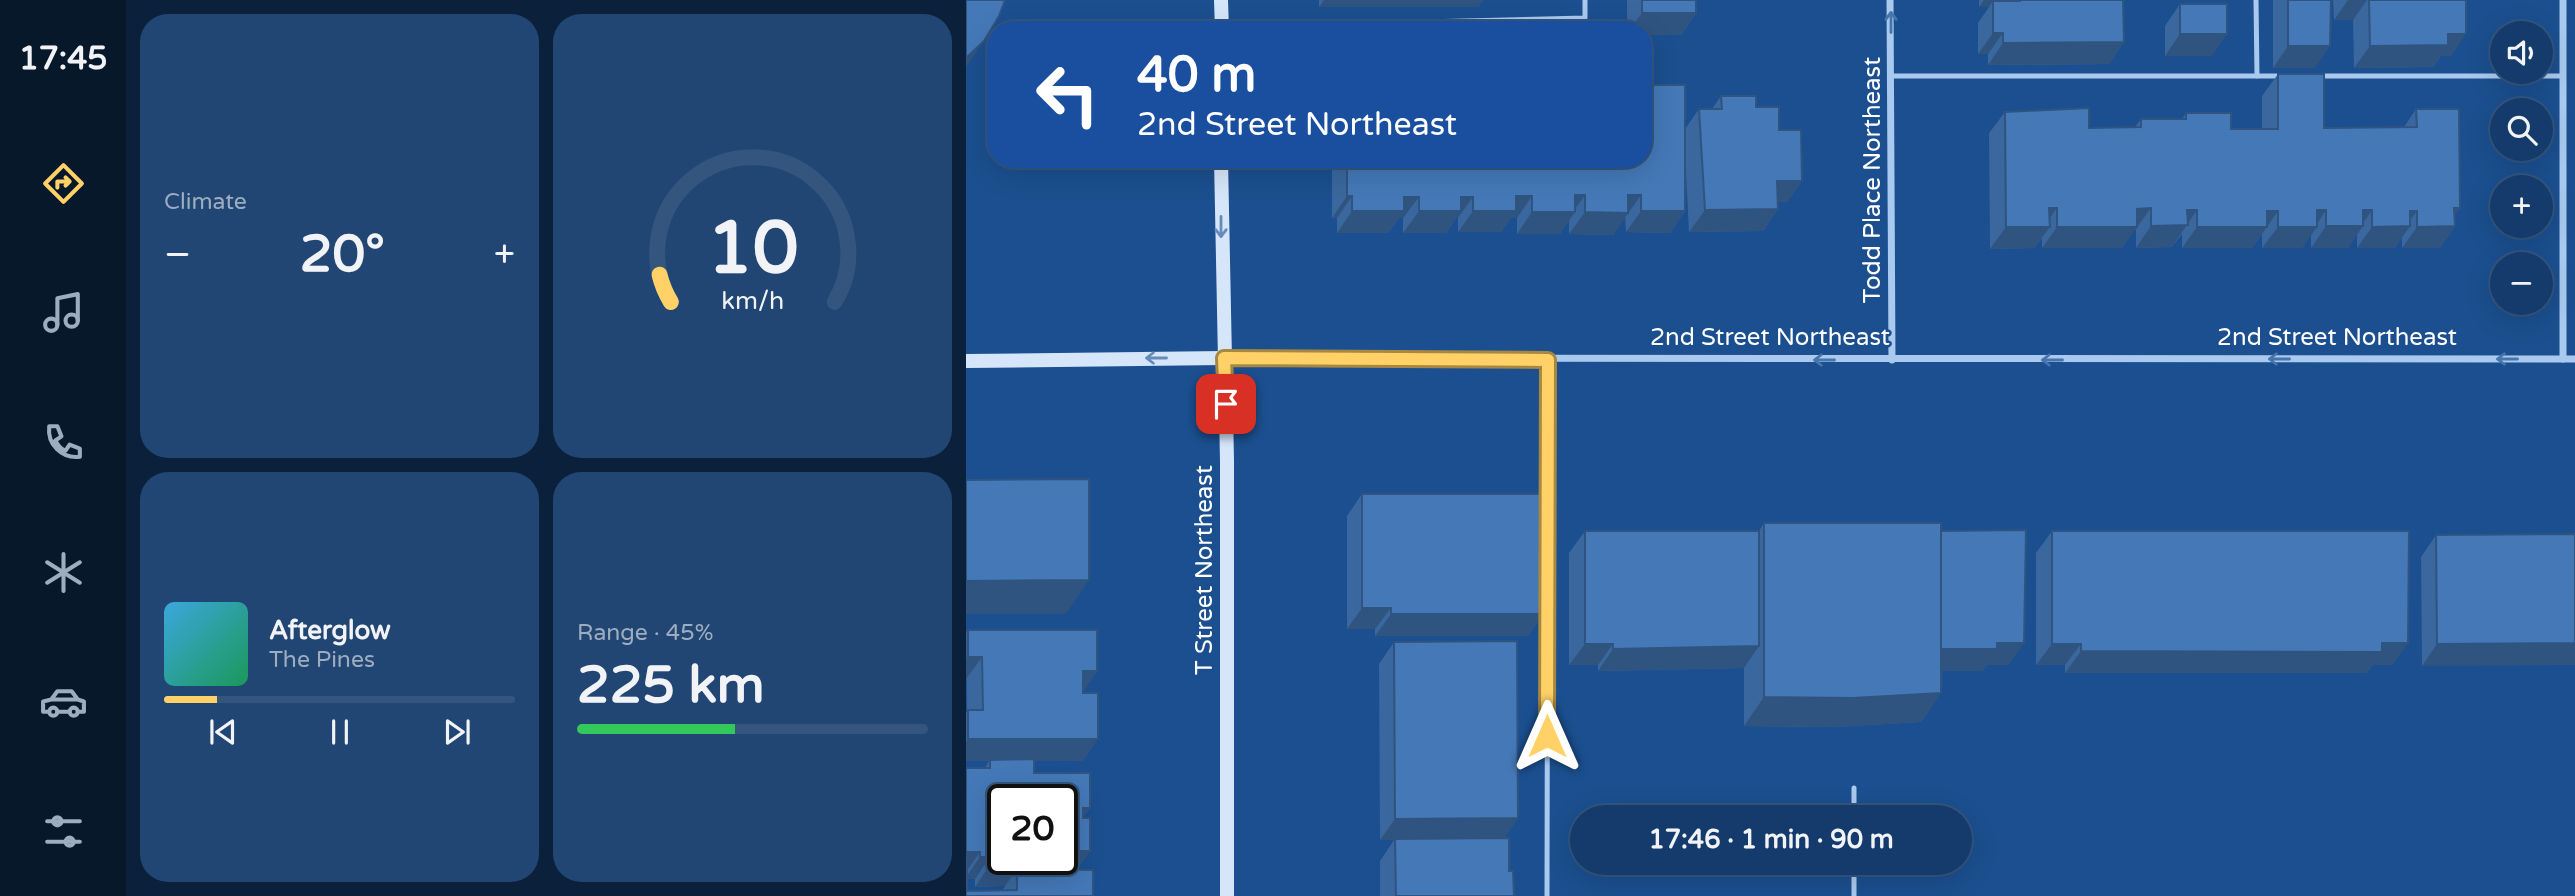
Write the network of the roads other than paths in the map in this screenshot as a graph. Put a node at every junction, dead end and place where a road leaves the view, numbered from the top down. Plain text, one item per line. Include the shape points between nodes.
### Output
1 (1221, 0) edge
2 (1585, 0) edge
3 (1891, 0) edge
4 (2256, 0) edge
5 (2563, 0) edge
6 (1222, 21) edge
7 (1486, 21) edge
8 (1891, 76) junction
9 (2257, 76) junction
10 (2283, 76) edge
11 (2310, 76) edge
12 (2563, 76) junction
13 (1221, 168) edge
14 (1224, 358) junction
15 (2563, 359) junction
16 (2575, 359) edge
17 (966, 360) edge
18 (1548, 360) junction
19 (1892, 360) junction
20 (1854, 788) dead end
21 (1854, 805) edge
22 (1854, 875) edge
23 (1227, 896) edge
24 (1547, 896) edge
25 (1854, 896) edge

1 - 6 street
2 - 7 lane via 1585,18
8 -> 3 street, Todd Place Northeast
4 - 9 lane
5 - 12 street
8 - 9 lane
8 - 19 street, Todd Place Northeast
9 - 10 lane
11 - 12 lane
12 - 15 street
13 -> 14 street, T Street Northeast
14 -> 17 street, 2nd Street Northeast
14 - 18 street, 2nd Street Northeast
14 - 23 street, T Street Northeast
15 - 16 street, 2nd Street Northeast
15 -> 19 street, 2nd Street Northeast
19 -> 18 street, 2nd Street Northeast
18 - 24 lane
20 - 21 lane
22 - 25 lane

